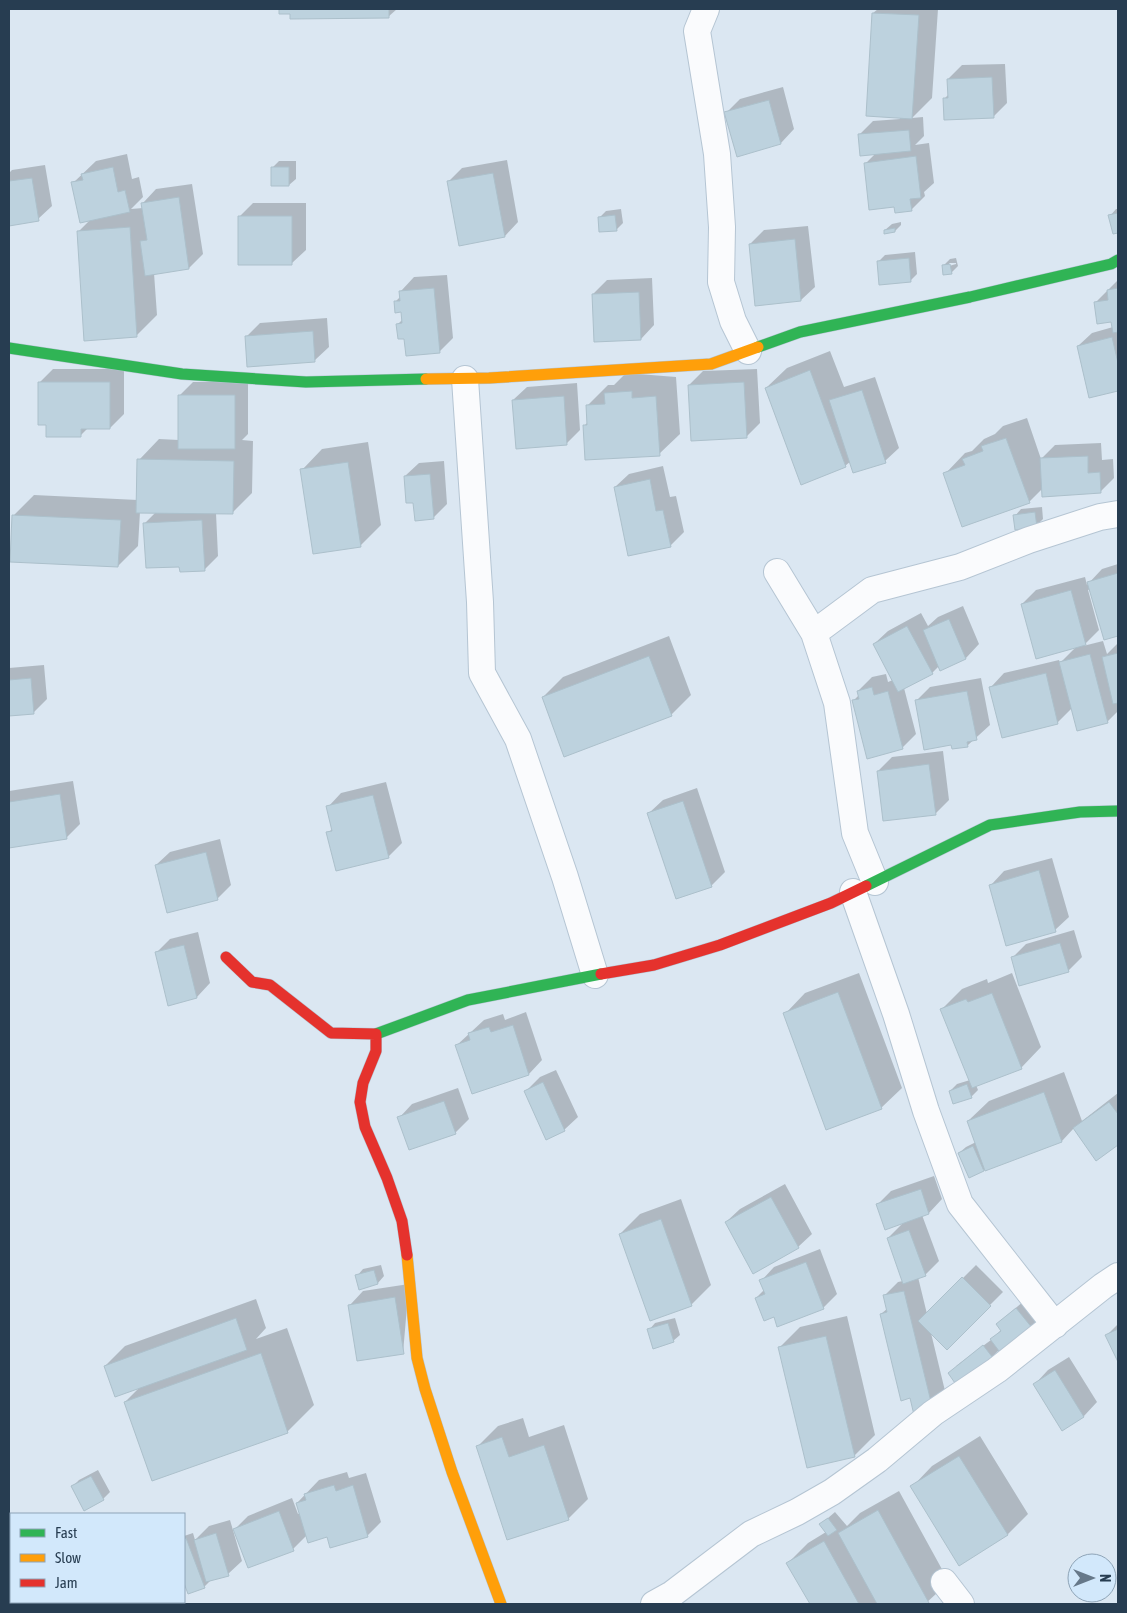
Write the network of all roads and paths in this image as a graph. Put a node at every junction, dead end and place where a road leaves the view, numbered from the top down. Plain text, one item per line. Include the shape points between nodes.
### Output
1 (706, 9) edge
2 (1118, 260) edge
3 (9, 348) edge
4 (748, 351) junction
5 (465, 379) junction
6 (1118, 514) edge
7 (777, 572) dead end
8 (814, 633) junction
9 (1118, 811) edge
10 (864, 887) junction
11 (226, 957) dead end
12 (594, 975) junction
13 (376, 1034) junction
14 (1118, 1276) edge
15 (1054, 1325) junction
16 (944, 1582) dead end
17 (501, 1604) edge
18 (654, 1604) edge
19 (961, 1604) edge

1 - 4 street via 697,31 717,154 722,227 721,282 733,321
2 - 4 street via 980,294 800,332
3 - 5 street via 182,374 306,382
4 - 5 street via 711,364
5 - 12 street via 482,673 518,739
6 - 8 street via 1029,540 960,567 872,590
7 - 8 street
8 - 10 street via 837,703
9 - 10 street via 1080,812 990,825
10 - 12 street via 831,903 720,945 654,965
10 - 15 street via 896,1014 926,1111 960,1204
11 - 13 street via 252,982 270,986 331,1034
12 - 13 street via 468,1000
13 - 17 street via 376,1051 363,1083 360,1102 365,1127 402,1222 418,1358 425,1389
14 - 15 street
15 - 18 street via 832,1492 752,1534
16 - 19 street

